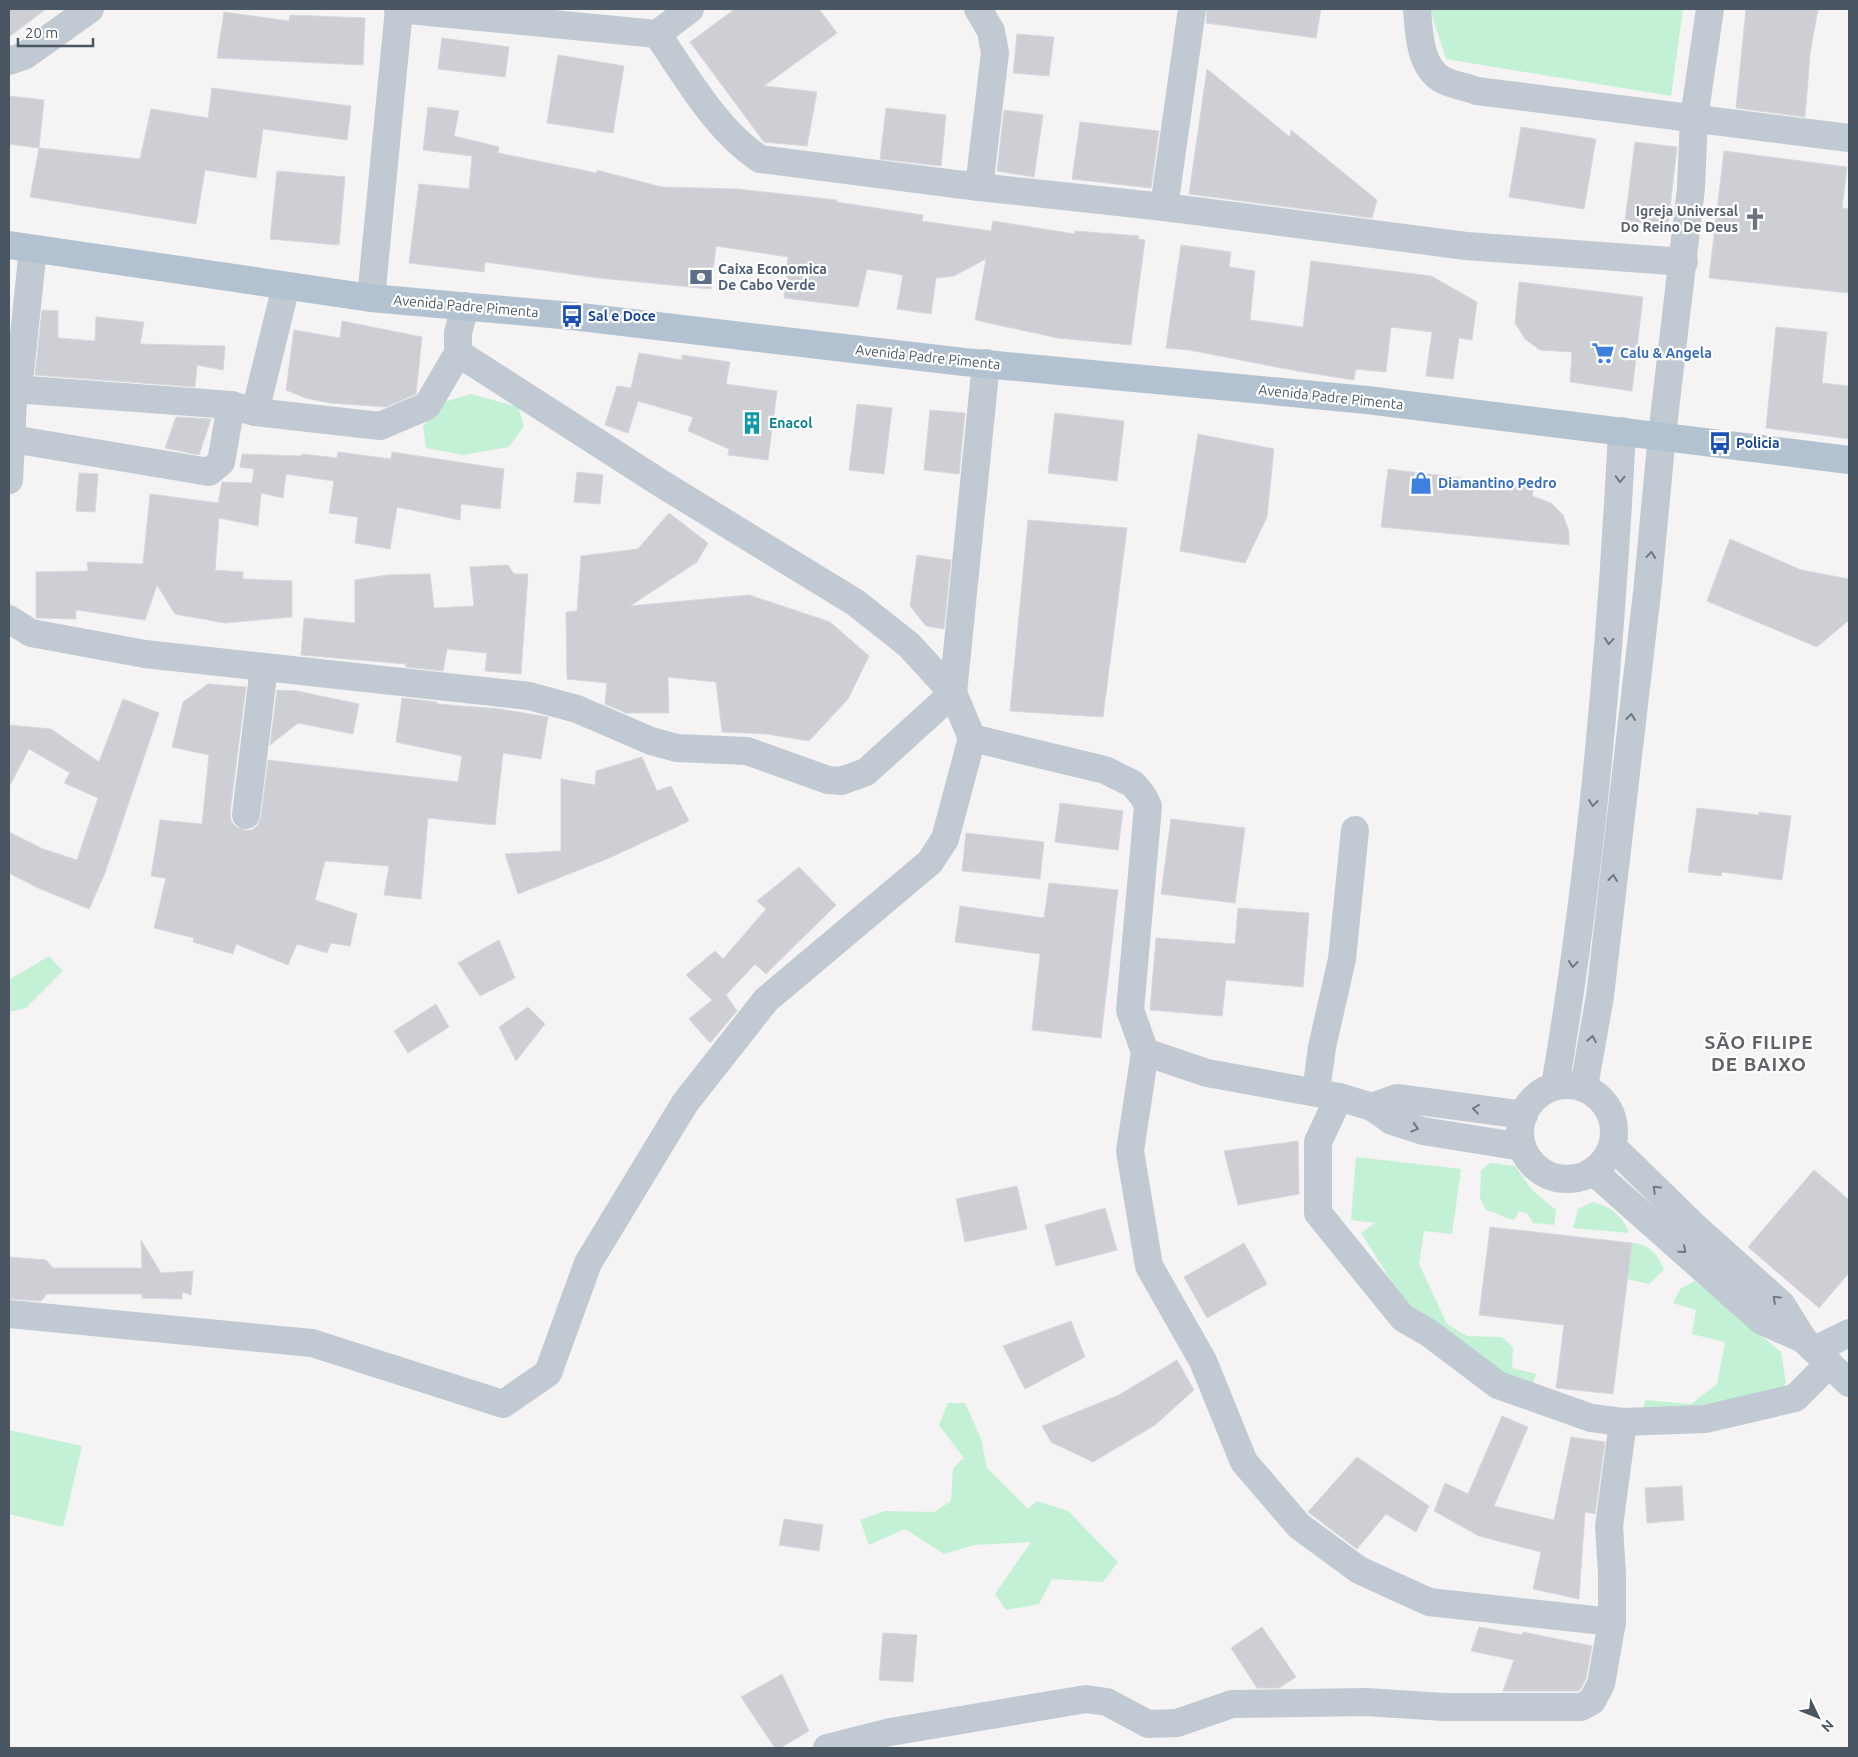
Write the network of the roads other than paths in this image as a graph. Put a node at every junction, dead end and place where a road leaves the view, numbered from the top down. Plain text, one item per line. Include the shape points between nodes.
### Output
1 (90, 9) edge
2 (399, 9) edge
3 (690, 9) edge
4 (978, 9) edge
5 (1192, 9) edge
6 (1417, 9) edge
7 (1710, 9) edge
8 (657, 34) junction
9 (9, 61) edge
10 (1694, 118) junction
11 (1849, 138) edge
12 (979, 187) junction
13 (1164, 207) junction
14 (21, 247) edge
15 (1684, 262) junction
16 (286, 286) junction
17 (371, 298) junction
18 (465, 306) junction
19 (458, 353) junction
20 (986, 363) junction
21 (18, 391) junction
22 (243, 409) junction
23 (1622, 430) junction
24 (1662, 435) junction
25 (12, 439) junction
26 (1849, 460) edge
27 (9, 480) edge
28 (9, 619) edge
29 (264, 667) junction
30 (954, 693) junction
31 (972, 738) junction
32 (246, 815) dead end
33 (1355, 830) dead end
34 (1145, 1052) junction
35 (1554, 1086) junction
36 (1584, 1087) junction
37 (1327, 1094) junction
38 (1372, 1107) junction
39 (1524, 1115) junction
40 (1612, 1146) junction
41 (1522, 1147) junction
42 (1594, 1172) junction
43 (9, 1314) edge
44 (1849, 1333) edge
45 (1816, 1351) junction
46 (1849, 1383) edge
47 (1623, 1422) junction
48 (1612, 1622) junction
49 (827, 1748) edge

1 - 9 street via 24,56
2 - 8 street
2 - 17 street
3 - 8 street
4 - 12 street via 991,31 995,53
5 - 13 street
6 - 10 street via 1420,45 1431,70 1443,80 1477,91
7 - 10 street
8 - 12 street via 710,109 741,146 760,159
10 - 11 street
10 - 15 street
12 - 13 street
13 - 15 street via 1466,246
14 - 16 main road, Avenida Padre Pimenta
14 - 21 street
15 - 24 street
16 - 17 main road, Avenida Padre Pimenta
16 - 22 street
17 - 18 main road, Avenida Padre Pimenta
18 - 19 street via 458,333
18 - 20 main road, Avenida Padre Pimenta
19 - 22 street via 427,406 380,426
19 - 30 street via 856,603 909,645
20 - 23 main road, Avenida Padre Pimenta via 1367,400
20 - 30 street
21 - 22 street
21 - 25 street via 12,400
22 - 25 street via 221,462 209,472
23 - 24 main road, Avenida Padre Pimenta
23 -> 35 street via 1615,578 1597,776 1565,1025
24 - 26 main road, Avenida Padre Pimenta
36 -> 24 street via 1606,948
25 - 27 street
28 - 29 street via 32,634 145,654
29 - 30 street via 529,696 576,709 651,741 677,748 747,751 828,780 841,781 866,772
29 - 32 street
30 - 31 street
31 - 34 street via 1106,770 1134,784 1143,796 1148,806 1130,1010
31 - 43 street via 945,839 930,862 766,1000 685,1103 588,1263 548,1373 503,1404 312,1343
33 - 37 street via 1342,960 1322,1047
34 - 37 street via 1207,1073
34 - 48 street via 1130,1151 1149,1266 1203,1361 1244,1462 1299,1526 1359,1570 1429,1602
35 - 36 street via 1570,1084
35 - 39 street via 1540,1093
36 - 40 street via 1596,1094 1609,1111 1615,1132
37 - 38 street
37 - 47 street via 1318,1142 1318,1213 1403,1318 1430,1333 1498,1385 1591,1418
39 -> 38 street via 1397,1098
38 -> 41 street via 1392,1121 1423,1131
39 - 41 street via 1520,1132
40 - 42 street
45 -> 40 street via 1781,1304
41 - 42 street via 1529,1160 1553,1177 1568,1179
42 -> 45 street via 1762,1321
44 - 45 street
45 - 46 street
45 - 47 street via 1795,1398 1705,1419
47 - 48 street via 1609,1526
48 - 49 street via 1601,1684 1592,1701 1582,1708 1444,1708 1366,1702 1232,1704 1177,1723 1148,1724 1107,1702 1086,1699 890,1732

